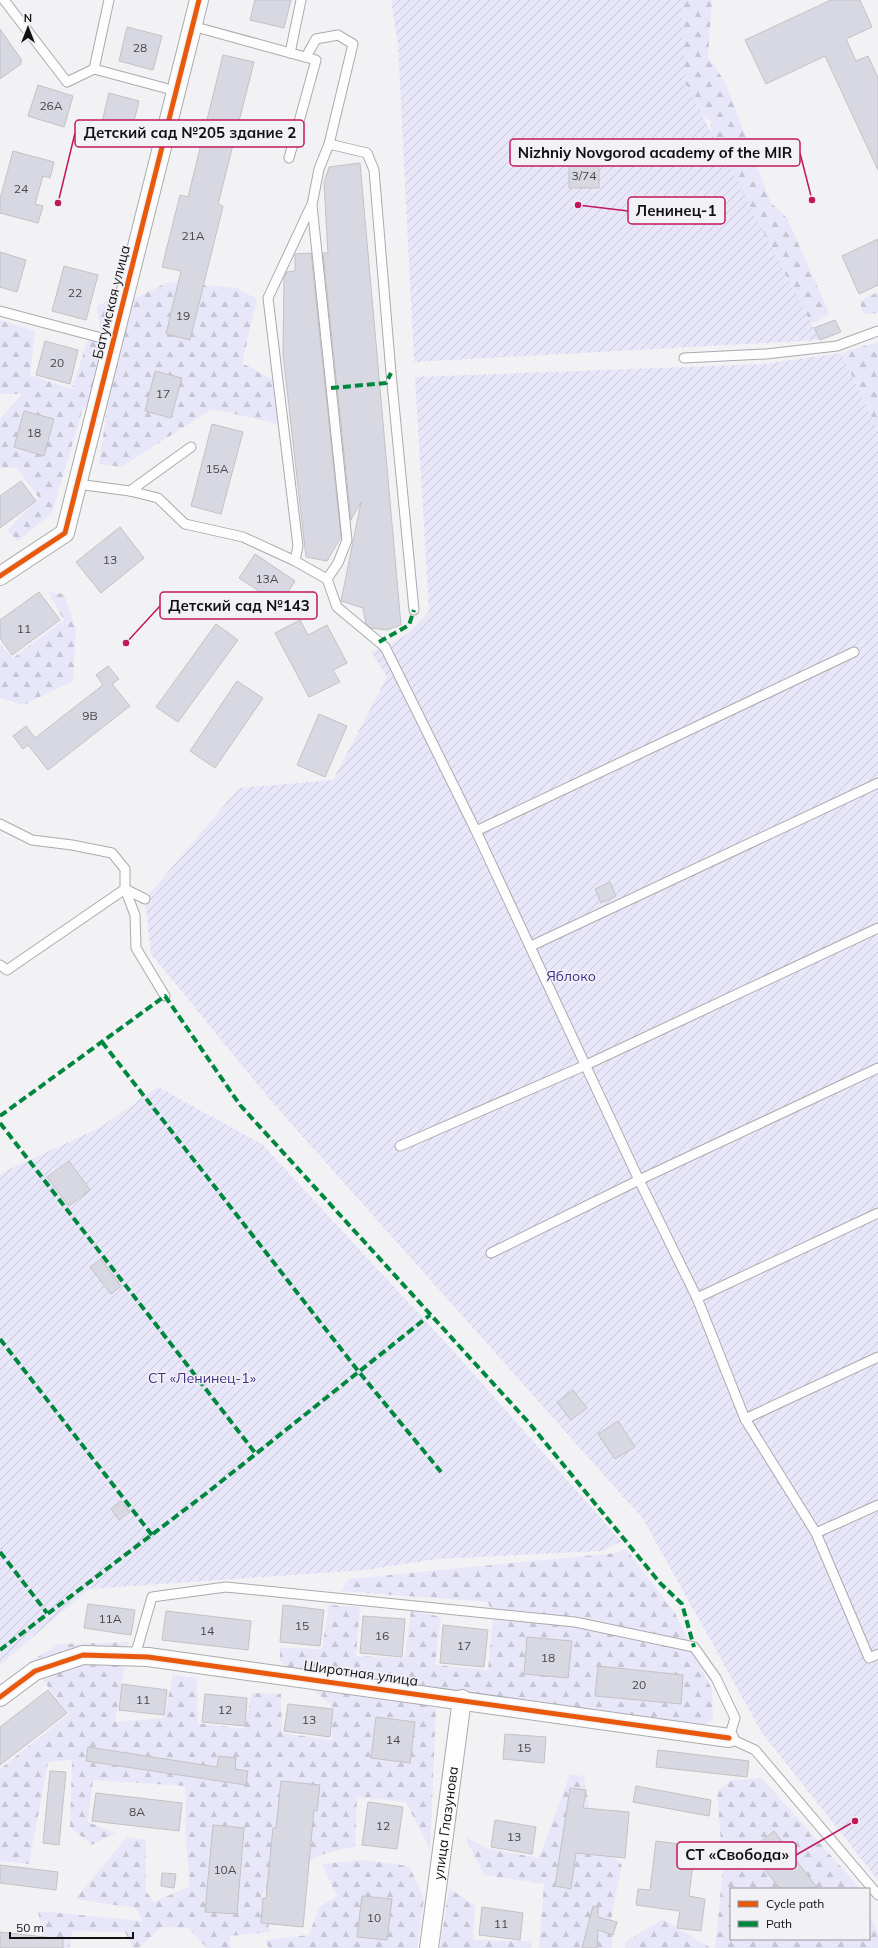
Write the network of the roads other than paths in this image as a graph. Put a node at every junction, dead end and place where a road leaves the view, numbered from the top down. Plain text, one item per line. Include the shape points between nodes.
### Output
1 (4, 0) edge
2 (109, 0) edge
3 (199, 0) edge
4 (301, 0) edge
5 (192, 26) junction
6 (290, 53) junction
7 (306, 57) junction
8 (94, 69) junction
9 (176, 91) junction
10 (329, 144) junction
11 (289, 158) dead end
12 (312, 205) junction
13 (0, 311) edge
14 (878, 330) edge
15 (113, 341) junction
16 (684, 358) dead end
17 (191, 447) dead end
18 (78, 484) junction
19 (130, 490) junction
20 (296, 561) junction
21 (0, 576) edge
22 (327, 579) junction
23 (414, 610) dead end
24 (854, 652) dead end
25 (878, 783) edge
26 (0, 824) edge
27 (476, 831) junction
28 (125, 889) junction
29 (145, 899) dead end
30 (878, 928) edge
31 (531, 946) junction
32 (0, 965) edge
33 (165, 996) dead end
34 (586, 1065) junction
35 (878, 1068) edge
36 (400, 1146) dead end
37 (639, 1180) junction
38 (878, 1214) edge
39 (491, 1253) dead end
40 (697, 1298) junction
41 (878, 1357) edge
42 (746, 1419) junction
43 (878, 1505) edge
44 (816, 1533) junction
45 (878, 1654) edge
46 (135, 1656) junction
47 (0, 1697) edge
48 (462, 1699) junction
49 (729, 1738) junction
50 (878, 1895) edge
51 (429, 1948) edge

1 - 8 lane via 67,82
2 - 8 lane
3 - 5 street, Батумская улица
4 - 6 lane
5 - 6 lane
5 - 9 street, Батумская улица
6 - 7 lane
7 - 10 lane via 316,39 338,35 353,44
7 - 11 lane via 316,60
8 - 9 lane
9 - 15 street, Батумская улица
10 - 12 lane via 319,169
10 - 23 lane via 367,153 374,170
12 - 20 lane via 268,298 298,546
12 - 22 lane via 347,540 338,563
13 - 15 lane
14 - 16 lane via 837,346 766,354
15 - 18 street, Батумская улица
17 - 19 lane
18 - 19 lane
18 - 21 street, Батумская улица via 65,533
19 - 20 lane via 158,498 185,524 243,537
20 - 22 lane
22 - 27 lane via 337,607 385,647
24 - 27 lane
25 - 31 lane
26 - 28 lane via 32,840 72,844 112,853 125,869
27 - 31 lane
28 - 29 lane
28 - 32 lane via 7,970
28 - 33 lane via 135,915 136,948
30 - 34 lane
31 - 34 lane
34 - 36 lane
34 - 37 lane
35 - 37 lane
37 - 39 lane
37 - 40 lane
38 - 40 lane
40 - 42 lane
41 - 42 lane
42 - 44 lane
43 - 44 lane
44 - 45 lane via 869,1658
46 - 47 street, Широтная улица via 83,1655 34,1671
46 - 48 street, Широтная улица
46 - 49 lane via 152,1597 226,1587 575,1622 694,1647 716,1678 735,1718
48 - 49 street, Широтная улица
48 - 51 street, улица Глазунова
49 - 50 lane via 755,1750

